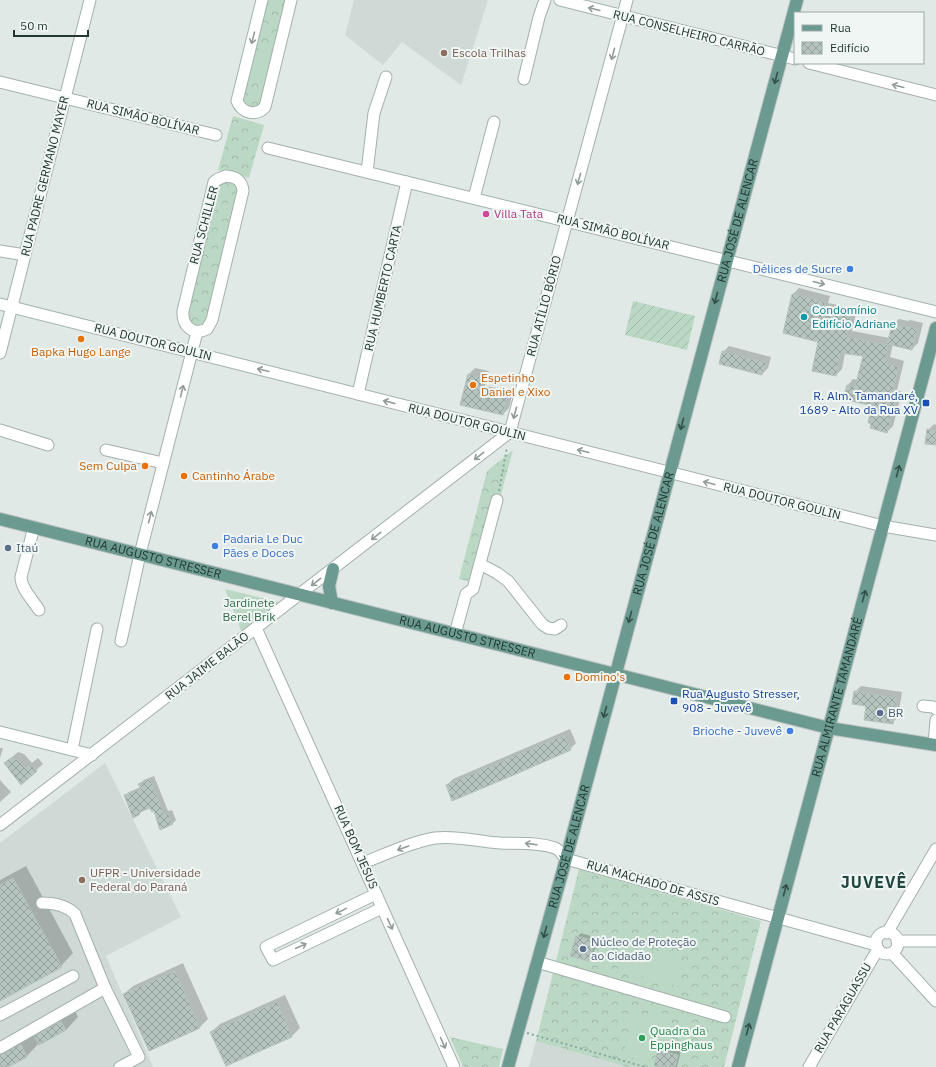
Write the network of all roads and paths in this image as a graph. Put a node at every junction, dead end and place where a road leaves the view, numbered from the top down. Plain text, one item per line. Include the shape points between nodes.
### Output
1 (90, 0) edge
2 (262, 0) edge
3 (291, 0) edge
4 (545, 0) edge
5 (560, 0) edge
6 (627, 0) edge
7 (797, 0) edge
8 (623, 16) junction
9 (782, 56) junction
10 (794, 60) edge
11 (813, 64) edge
12 (386, 77) dead end
13 (524, 78) dead end
14 (0, 82) edge
15 (936, 95) edge
16 (65, 98) junction
17 (494, 122) dead end
18 (216, 135) dead end
19 (268, 148) dead end
20 (367, 172) junction
21 (407, 182) junction
22 (474, 198) junction
23 (567, 221) junction
24 (0, 251) edge
25 (25, 256) junction
26 (727, 260) junction
27 (0, 304) edge
28 (12, 307) junction
29 (936, 312) edge
30 (936, 328) edge
31 (197, 332) junction
32 (192, 352) junction
33 (0, 353) edge
34 (358, 394) junction
35 (0, 430) edge
36 (510, 432) junction
37 (48, 445) dead end
38 (106, 450) dead end
39 (163, 463) junction
40 (669, 473) junction
41 (497, 500) joint
42 (0, 519) edge
43 (883, 526) junction
44 (34, 527) junction
45 (936, 535) edge
46 (140, 554) junction
47 (480, 564) junction
48 (333, 569) junction
49 (299, 595) junction
50 (332, 603) junction
51 (39, 610) dead end
52 (561, 625) dead end
53 (256, 628) junction
54 (97, 629) dead end
55 (455, 634) junction
56 (121, 641) dead end
57 (615, 674) junction
58 (923, 706) dead end
59 (936, 709) edge
60 (936, 720) edge
61 (828, 728) junction
62 (0, 732) edge
63 (935, 744) edge
64 (72, 750) junction
65 (92, 755) junction
66 (0, 825) edge
67 (936, 849) edge
68 (566, 858) junction
69 (363, 863) junction
70 (376, 894) junction
71 (42, 903) dead end
72 (382, 908) junction
73 (778, 918) junction
74 (887, 933) junction
75 (897, 941) junction
76 (936, 941) edge
77 (877, 947) junction
78 (892, 953) junction
79 (536, 962) junction
80 (73, 976) dead end
81 (105, 988) junction
82 (936, 1001) edge
83 (0, 1015) edge
84 (725, 1017) dead end
85 (518, 1030) junction
86 (0, 1048) edge
87 (120, 1067) edge
88 (454, 1067) edge
89 (508, 1067) edge
90 (645, 1067) edge
91 (738, 1067) edge
92 (809, 1067) edge

1 - 16 street, RUA PADRE GERMANO MAYER
2 -> 3 street via 237,101 244,110 257,113 265,107
4 - 13 street
8 -> 5 street, RUA CONSELHEIRO CARRÃO
6 - 8 street, RUA ATÍLIO BÓRIO
7 - 9 main road, RUA JOSÉ DE ALENCAR
8 - 9 street, RUA CONSELHEIRO CARRÃO
8 -> 23 street, RUA ATÍLIO BÓRIO
9 - 10 street, RUA CONSELHEIRO CARRÃO
9 -> 26 main road, RUA JOSÉ DE ALENCAR
15 -> 11 street
12 - 20 street via 374,113
14 - 16 street, RUA SIMÃO BOLÍVAR
16 - 18 street, RUA SIMÃO BOLÍVAR
16 - 25 street, RUA PADRE GERMANO MAYER
17 - 22 street
19 - 20 street, RUA SIMÃO BOLÍVAR
20 - 21 street, RUA SIMÃO BOLÍVAR
21 - 22 street, RUA SIMÃO BOLÍVAR
21 - 34 street, RUA HUMBERTO CARTA
22 - 23 street, RUA SIMÃO BOLÍVAR
23 - 26 street, RUA SIMÃO BOLÍVAR
23 -> 36 street, RUA ATÍLIO BÓRIO
24 - 25 street
25 - 28 street, RUA PADRE GERMANO MAYER
26 -> 29 street, RUA SIMÃO BOLÍVAR
26 -> 40 main road, RUA JOSÉ DE ALENCAR
27 - 28 street, RUA DOUTOR GOULIN
28 - 32 street, RUA DOUTOR GOULIN
28 - 33 street, RUA PADRE GERMANO MAYER
43 -> 30 main road, RUA ALMIRANTE TAMANDARÉ
31 - 31 street, RUA SCHILLER via 207,329 212,320 243,191 240,181 236,178 222,177 214,182 183,311 187,326
31 - 32 street
34 -> 32 street, RUA DOUTOR GOULIN
39 -> 32 street
36 -> 34 street, RUA DOUTOR GOULIN
35 - 37 street
40 -> 36 street, RUA DOUTOR GOULIN
36 - 41 path
36 -> 48 street, RUA JAIME BALÃO
38 - 39 street
46 -> 39 street
43 -> 40 street, RUA DOUTOR GOULIN
40 -> 57 main road, RUA JOSÉ DE ALENCAR
41 - 47 street
42 - 44 main road, RUA AUGUSTO STRESSER
43 - 45 street, RUA DOUTOR GOULIN
61 -> 43 main road, RUA ALMIRANTE TAMANDARÉ
44 - 46 main road, RUA AUGUSTO STRESSER
44 - 51 street via 21,582
46 - 49 main road, RUA AUGUSTO STRESSER
46 - 56 street
47 - 52 street via 508,581 542,624 555,629
47 - 55 street via 473,589 466,594
48 -> 49 street, RUA JAIME BALÃO
48 - 50 main road via 329,586
49 - 50 main road, RUA AUGUSTO STRESSER
49 - 53 street, RUA JAIME BALÃO
50 - 55 main road, RUA AUGUSTO STRESSER
53 - 65 street, RUA JAIME BALÃO
53 - 69 street, RUA BOM JESUS
54 - 64 street
55 - 57 main road, RUA AUGUSTO STRESSER
57 - 61 main road, RUA AUGUSTO STRESSER
57 -> 68 main road, RUA JOSÉ DE ALENCAR
58 - 59 street
60 - 63 street
61 - 63 main road, RUA AUGUSTO STRESSER
73 -> 61 main road, RUA ALMIRANTE TAMANDARÉ
62 - 64 street
64 - 65 street
65 - 66 street, RUA JAIME BALÃO
67 - 74 street
68 -> 69 street, RUA MACHADO DE ASSIS via 554,848 538,845 445,837 406,846
68 - 73 street, RUA MACHADO DE ASSIS
68 -> 79 main road, RUA JOSÉ DE ALENCAR
69 - 70 street, RUA BOM JESUS
70 - 72 street, RUA BOM JESUS
70 -> 72 street via 266,947 273,960
71 - 81 street via 63,906 75,914
72 -> 88 street, RUA BOM JESUS
73 - 77 street, RUA MACHADO DE ASSIS
91 -> 73 main road, RUA ALMIRANTE TAMANDARÉ
74 - 75 street via 893,935
74 - 77 street via 879,936
75 - 76 street
75 - 78 street
77 - 78 street via 882,953
77 - 92 street, RUA PARAGUASSU
78 - 82 street
79 - 84 street
79 - 85 main road, RUA JOSÉ DE ALENCAR
80 - 83 street
81 - 86 street
81 - 87 street via 139,1057
85 - 89 main road, RUA JOSÉ DE ALENCAR
85 - 90 path

